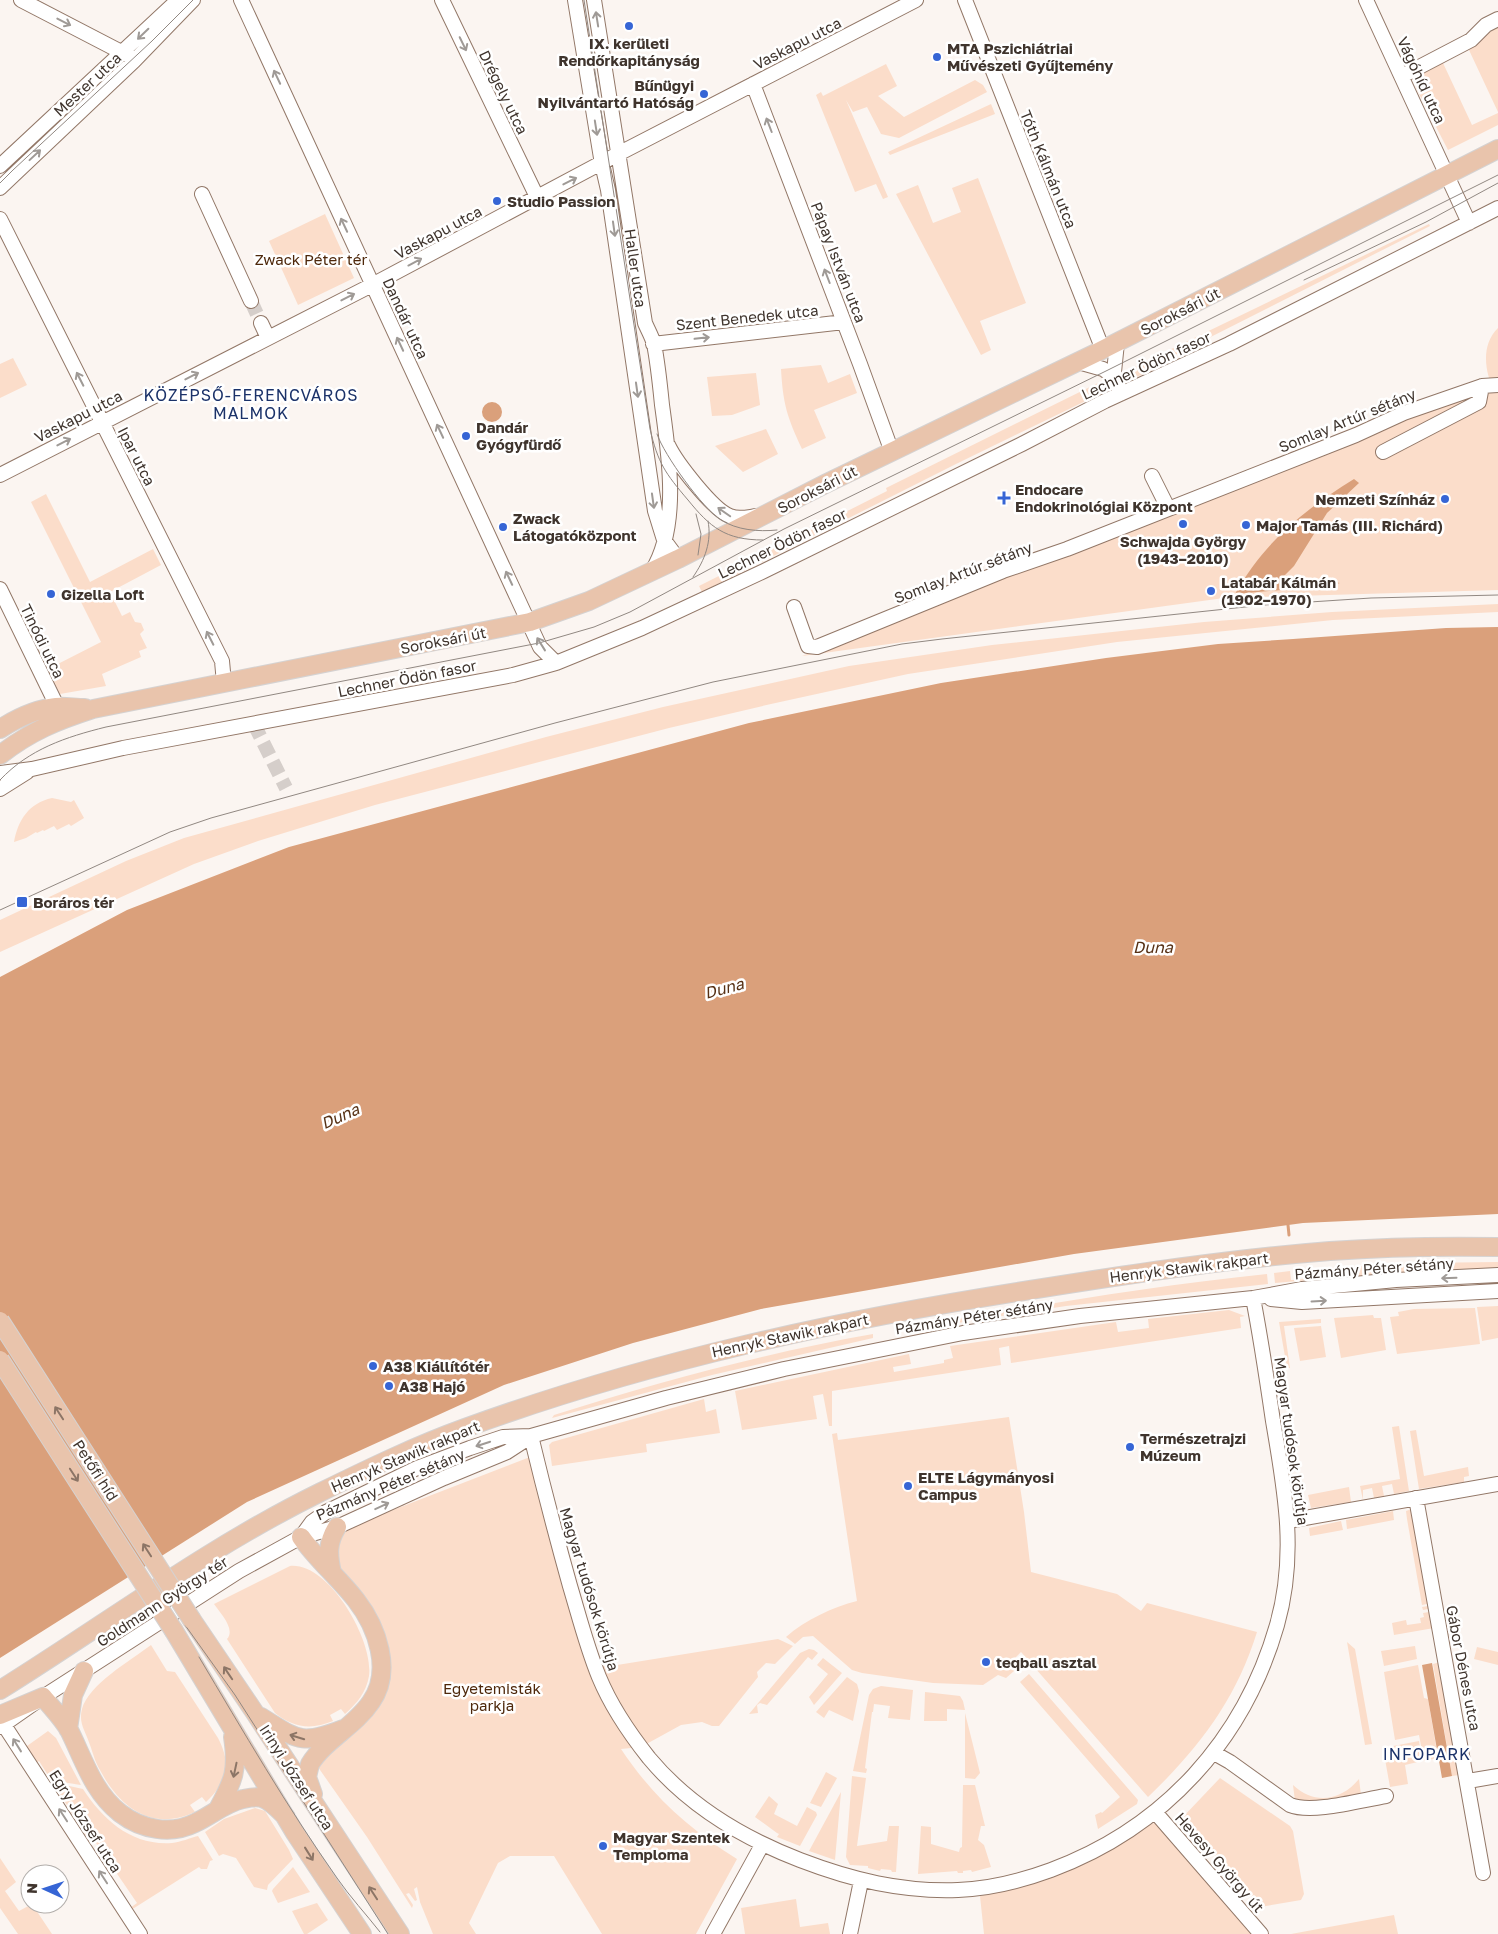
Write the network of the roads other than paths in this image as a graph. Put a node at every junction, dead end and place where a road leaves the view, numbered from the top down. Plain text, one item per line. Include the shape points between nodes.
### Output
1 (21, 0) edge
2 (178, 0) edge
3 (193, 0) edge
4 (241, 0) edge
5 (442, 0) edge
6 (575, 0) edge
7 (594, 0) edge
8 (916, 0) edge
9 (965, 0) edge
10 (1366, 0) edge
11 (1498, 20) edge
12 (123, 53) junction
13 (134, 61) junction
14 (1402, 76) junction
15 (753, 84) junction
16 (1498, 149) edge
17 (618, 154) junction
18 (602, 164) junction
19 (0, 166) edge
20 (1448, 175) junction
21 (0, 188) edge
22 (202, 194) dead end
23 (537, 197) junction
24 (1498, 208) edge
25 (0, 219) edge
26 (1469, 224) junction
27 (372, 285) junction
28 (251, 301) tunnel mouth
29 (844, 322) junction
30 (261, 323) tunnel mouth
31 (268, 338) junction
32 (654, 344) junction
33 (1110, 346) junction
34 (1078, 362) junction
35 (1115, 377) junction
36 (1498, 385) edge
37 (1482, 386) junction
38 (1120, 394) junction
39 (102, 422) junction
40 (667, 443) junction
41 (892, 452) junction
42 (1383, 452) dead end
43 (0, 475) edge
44 (1152, 476) dead end
45 (1168, 508) junction
46 (770, 513) junction
47 (664, 540) junction
48 (678, 559) junction
49 (652, 571) junction
50 (0, 589) edge
51 (794, 607) dead end
52 (530, 622) junction
53 (556, 663) junction
54 (224, 684) junction
55 (57, 706) junction
56 (93, 709) junction
57 (35, 711) junction
58 (0, 714) edge
59 (0, 729) edge
60 (21, 739) junction
61 (0, 744) edge
62 (0, 755) edge
63 (32, 770) junction
64 (0, 773) edge
65 (0, 789) edge
66 (1498, 1247) edge
67 (1498, 1275) edge
68 (1498, 1291) edge
69 (1253, 1298) junction
70 (0, 1321) edge
71 (0, 1360) edge
72 (531, 1436) junction
73 (1498, 1484) edge
74 (1416, 1498) junction
75 (1288, 1520) junction
76 (337, 1526) junction
77 (301, 1537) junction
78 (332, 1574) junction
79 (192, 1620) joint
80 (174, 1631) joint
81 (84, 1671) junction
82 (0, 1690) edge
83 (43, 1698) junction
84 (255, 1713) junction
85 (1, 1723) edge
86 (68, 1729) junction
87 (232, 1729) junction
88 (343, 1729) junction
89 (1214, 1752) junction
90 (1498, 1776) edge
91 (1468, 1781) junction
92 (1386, 1796) dead end
93 (218, 1809) junction
94 (318, 1809) junction
95 (1154, 1812) junction
96 (286, 1817) junction
97 (762, 1845) junction
98 (1484, 1873) dead end
99 (861, 1881) junction
100 (140, 1934) edge
101 (362, 1934) edge
102 (400, 1934) edge
103 (713, 1934) edge
104 (850, 1934) edge
105 (1261, 1934) edge

1 -> 12 street
2 -> 12 street, Mester utca
3 - 13 street, Mester utca
27 -> 4 street, Dandár utca
5 -> 23 street, Drégely utca
6 -> 18 street, Haller utca
17 -> 7 street, Haller utca
8 - 15 street, Vaskapu utca
9 - 33 street, Tóth Kálmán utca
10 - 14 street, Vágóhíd utca
11 - 14 street via 1486,25 1471,40
12 - 13 street
12 - 19 street, Mester utca
21 -> 13 street, Mester utca
14 - 20 street, Vágóhíd utca
15 - 17 street, Vaskapu utca
29 -> 15 street, Pápay István utca
16 - 20 main road, Soroksári út
17 - 18 street, Vaskapu utca
17 - 32 street, Haller utca via 645,323
23 -> 18 street, Vaskapu utca
18 -> 47 street, Haller utca via 655,511
20 - 26 street, Vágóhíd utca
20 - 33 main road, Soroksári út
22 - 28 street
27 -> 23 street, Vaskapu utca
24 - 26 street, Lechner Ödön fasor
39 -> 25 street, Ipar utca
26 - 38 street, Lechner Ödön fasor via 1229,344
31 -> 27 street, Vaskapu utca
52 -> 27 street, Dandár utca
32 -> 29 street, Szent Benedek utca
29 - 41 street, Pápay István utca
30 - 31 street
39 -> 31 street, Vaskapu utca
32 - 40 street, Haller utca
33 - 34 main road, Soroksári út
33 - 35 street
34 - 35 street via 1103,369
34 - 41 main road, Soroksári út
35 - 38 street
36 - 37 street, Somlay Artúr sétány
37 - 42 street via 1479,402
37 - 45 street, Somlay Artúr sétány via 1404,413
38 - 53 street, Lechner Ödön fasor via 764,571 642,628
43 -> 39 street, Vaskapu utca
54 -> 39 street, Ipar utca via 222,661
46 -> 40 street, Haller utca via 737,518 723,513 677,461
40 - 47 street, Haller utca via 670,502
41 - 46 main road, Soroksári út
44 - 45 street
45 - 51 street, Somlay Artúr sétány via 818,647 808,646
46 - 48 main road, Soroksári út
47 - 48 street, Haller utca
47 - 49 street, Haller utca
48 - 49 main road, Soroksári út
49 - 52 main road, Soroksári út via 589,601
50 - 55 street, Tinódi utca
53 -> 52 street, Dandár utca via 540,647
52 - 54 main road, Soroksári út
53 - 63 street, Lechner Ödön fasor via 513,675 124,748
54 - 56 main road, Soroksári út
55 - 56 main road, Soroksári út
55 - 57 main road, Soroksári út
56 - 60 main road, Soroksári út via 56,721
57 - 58 main road
57 - 59 main road
60 - 61 main road
60 - 62 main road
63 - 64 street, Lechner Ödön fasor
63 - 65 street, Lechner Ödön fasor
66 - 82 main road, Henryk Sławik rakpart via 1334,1251 1156,1270 840,1323 757,1340 629,1374 461,1430 384,1462 268,1520
67 -> 69 street, Pázmány Péter sétány via 1396,1280 1311,1288
69 -> 68 street, Pázmány Péter sétány via 1302,1302
69 - 72 street, Pázmány Péter sétány via 1080,1316 912,1342 728,1382
69 - 75 street, Magyar tudósok körútja
79 -> 70 main road, Petőfi híd, bridge
71 -> 80 main road, Petőfi híd, bridge
76 -> 72 street, Pázmány Péter sétány via 507,1452
72 -> 77 street, Pázmány Péter sétány via 503,1437 417,1468 326,1512 312,1522
72 - 97 street, Magyar tudósok körútja via 549,1512 598,1675 622,1721 651,1760 678,1788 716,1818
73 - 74 street
74 - 75 street
74 - 91 street, Gábor Dénes utca
75 - 89 street, Magyar tudósok körútja via 1285,1587 1275,1633 1243,1710
76 - 77 street, Pázmány Péter sétány
76 - 78 main road via 328,1554
77 - 78 main road
77 - 81 street, Goldmann György tér via 238,1571
78 - 88 main road via 364,1612 382,1663 380,1681 372,1701
84 -> 79 main road, Irinyi József utca
80 - 87 main road, Irinyi József utca
81 - 83 street, Goldmann György tér
81 - 86 main road via 73,1695
83 - 85 main road
83 - 86 main road
88 -> 84 main road via 301,1739
84 - 94 main road, Irinyi József utca
100 -> 85 street, Egry József utca
86 - 93 main road via 98,1790 121,1814 138,1824 159,1830 177,1829
87 -> 93 main road via 236,1762 230,1788
87 - 96 main road, Irinyi József utca
88 - 94 main road via 308,1769 307,1777
89 - 92 street via 1297,1808
89 - 95 street, Magyar tudósok körútja
90 - 91 street
91 - 98 street, Gábor Dénes utca
93 - 96 main road via 236,1801 260,1798 270,1802
102 -> 94 main road, Irinyi József utca
95 - 99 street, Magyar tudósok körútja via 1090,1854 1015,1882 962,1890 935,1890
95 - 105 street, Hevesy György út
96 -> 101 main road, Irinyi József utca
97 - 99 street, Magyar tudósok körútja
97 - 103 street
99 - 104 street

